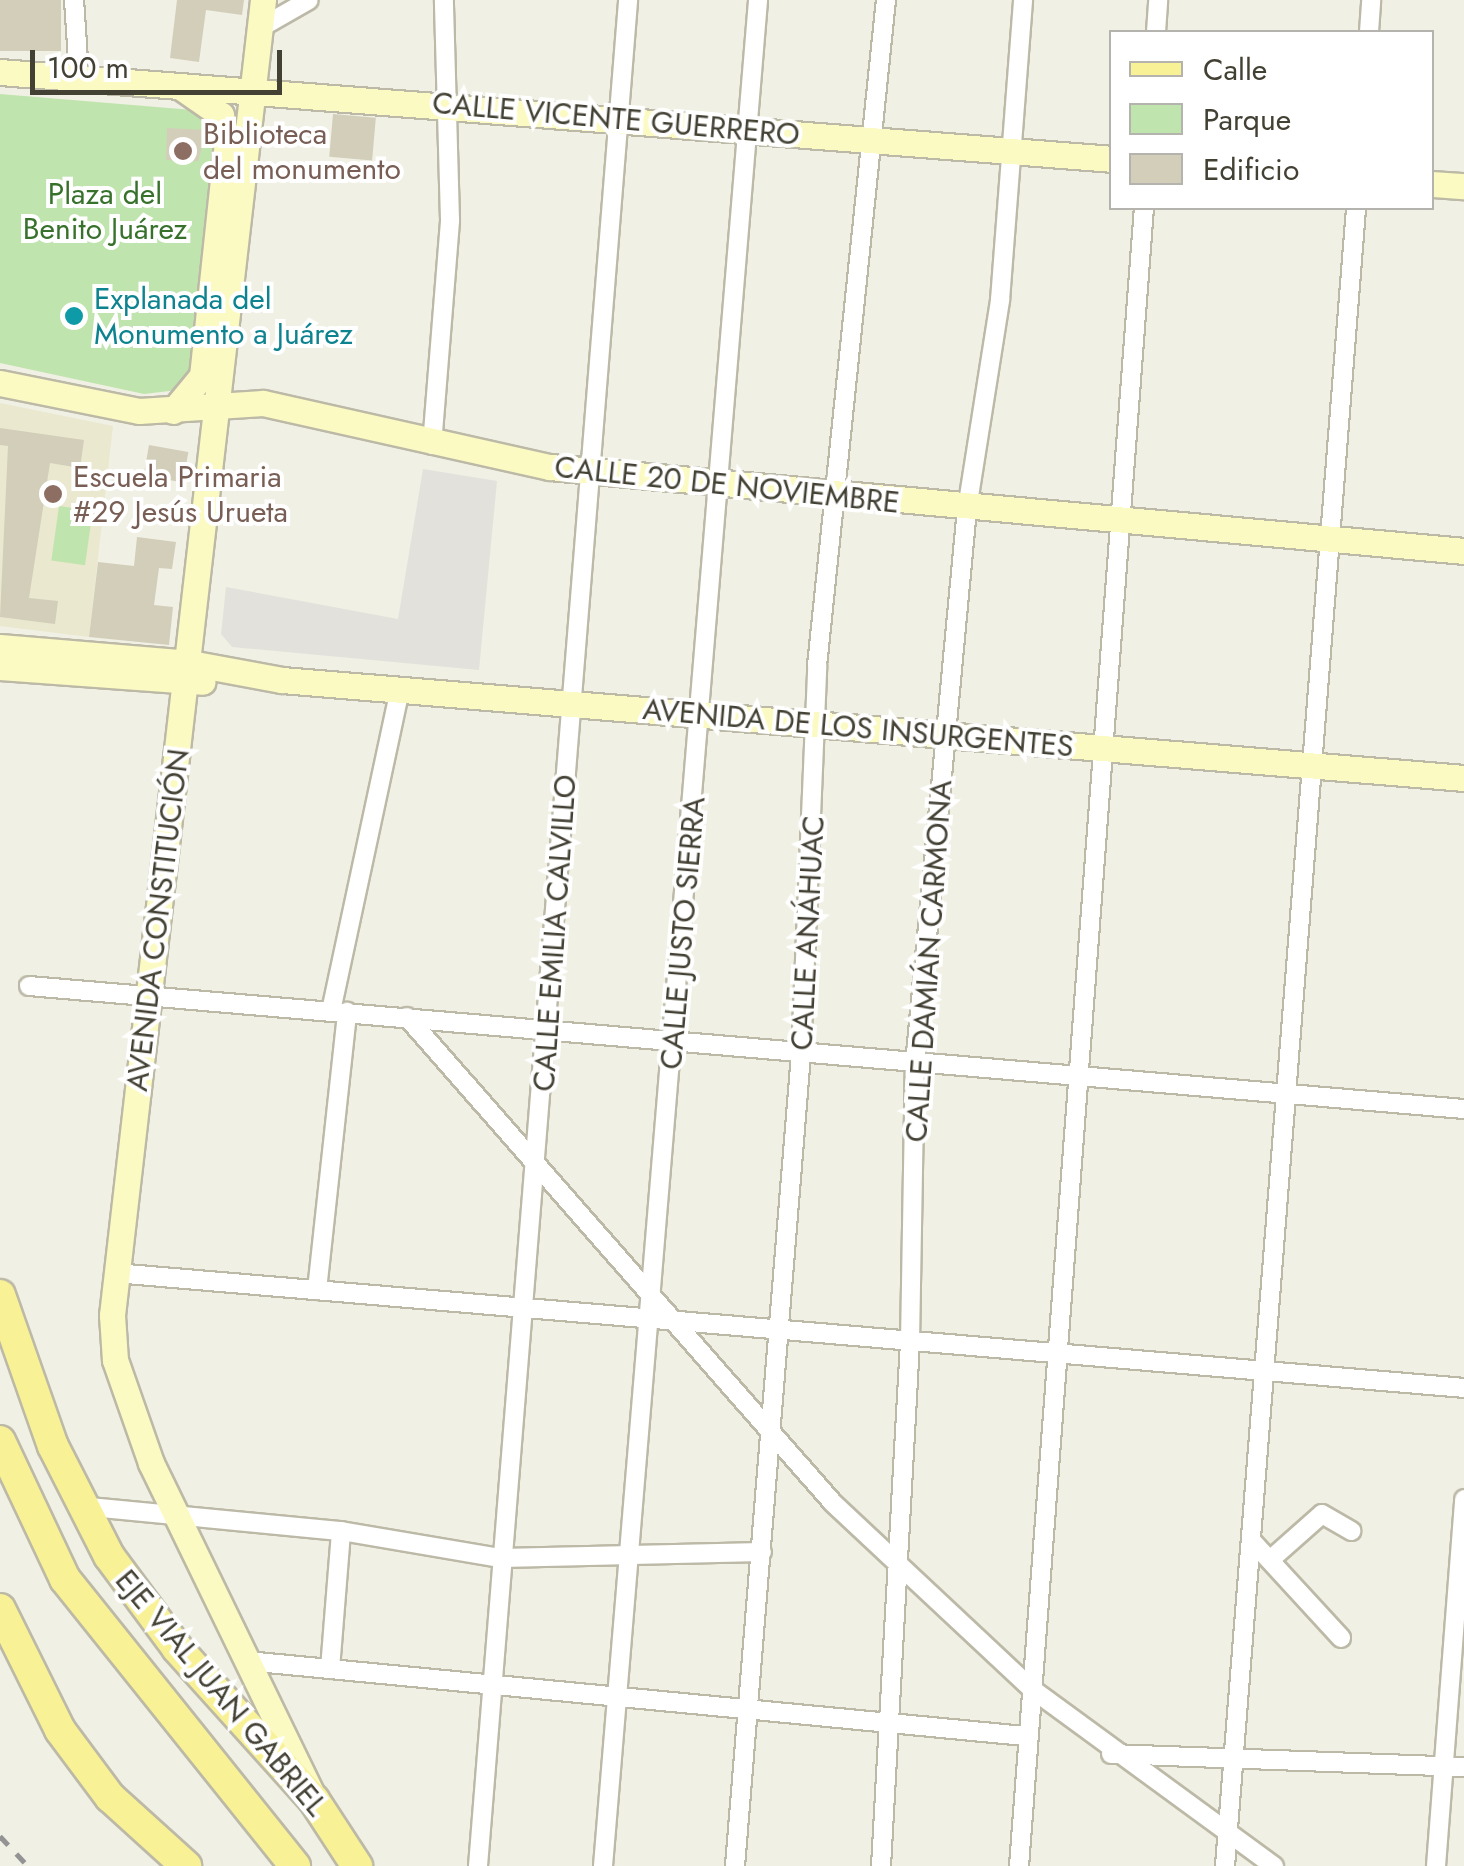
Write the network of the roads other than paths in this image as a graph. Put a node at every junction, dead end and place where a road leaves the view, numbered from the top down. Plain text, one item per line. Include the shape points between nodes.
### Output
1 (74, 0) edge
2 (264, 0) edge
3 (309, 0) edge
4 (444, 0) edge
5 (628, 0) edge
6 (758, 0) edge
7 (886, 0) edge
8 (1023, 0) edge
9 (1158, 0) edge
10 (1371, 0) edge
11 (260, 28) junction
12 (1156, 30) edge
13 (1368, 30) edge
14 (0, 72) edge
15 (80, 76) junction
16 (163, 80) junction
17 (253, 87) junction
18 (445, 105) junction
19 (620, 120) junction
20 (747, 130) junction
21 (871, 141) junction
22 (1012, 152) junction
23 (1109, 159) edge
24 (1434, 184) edge
25 (1464, 186) edge
26 (1144, 210) edge
27 (1356, 210) edge
28 (0, 383) edge
29 (218, 402) junction
30 (173, 411) junction
31 (432, 445) junction
32 (592, 471) junction
33 (716, 483) junction
34 (836, 496) junction
35 (967, 509) junction
36 (1121, 522) junction
37 (1329, 541) junction
38 (1464, 551) edge
39 (0, 647) edge
40 (0, 666) edge
41 (189, 672) junction
42 (400, 689) junction
43 (572, 702) junction
44 (699, 714) junction
45 (816, 724) junction
46 (946, 737) junction
47 (1102, 750) junction
48 (1310, 766) junction
49 (1464, 778) edge
50 (30, 986) dead end
51 (149, 995) junction
52 (339, 1012) junction
53 (407, 1017) junction
54 (550, 1030) junction
55 (674, 1041) junction
56 (801, 1055) junction
57 (915, 1065) junction
58 (1079, 1078) junction
59 (1287, 1096) junction
60 (1464, 1109) edge
61 (536, 1168) junction
62 (115, 1272) junction
63 (317, 1290) junction
64 (648, 1294) junction
65 (0, 1295) edge
66 (523, 1308) junction
67 (645, 1320) junction
68 (671, 1322) junction
69 (782, 1331) junction
70 (910, 1342) junction
71 (1054, 1354) junction
72 (1264, 1373) junction
73 (1464, 1388) edge
74 (0, 1441) edge
75 (772, 1441) junction
76 (1464, 1499) edge
77 (80, 1506) junction
78 (174, 1512) junction
79 (342, 1531) junction
80 (1351, 1531) dead end
81 (1251, 1540) junction
82 (762, 1552) junction
83 (501, 1558) junction
84 (630, 1560) junction
85 (1270, 1560) junction
86 (899, 1566) junction
87 (0, 1609) edge
88 (1341, 1638) dead end
89 (247, 1661) junction
90 (330, 1669) junction
91 (492, 1687) junction
92 (1032, 1689) junction
93 (618, 1701) junction
94 (752, 1714) junction
95 (890, 1728) junction
96 (1025, 1736) junction
97 (1112, 1754) junction
98 (1232, 1756) junction
99 (1455, 1766) edge
100 (314, 1800) junction
101 (1226, 1834) junction
102 (186, 1866) edge
103 (295, 1866) edge
104 (357, 1866) edge
105 (478, 1866) edge
106 (603, 1866) edge
107 (735, 1866) edge
108 (881, 1866) edge
109 (1019, 1866) edge
110 (1225, 1866) edge
111 (1274, 1866) edge
112 (1436, 1866) edge

1 - 15 street
2 - 11 main road, AVENIDA CONSTITUCIÓN
3 - 11 street
4 - 18 street
5 - 19 street, CALLE EMILIA CALVILLO
6 - 20 street, CALLE JUSTO SIERRA
7 - 21 street, CALLE ANÁHUAC
8 - 22 street, CALLE DAMIÁN CARMONA
9 - 12 street
10 - 13 street
11 - 17 main road, AVENIDA CONSTITUCIÓN
14 - 15 main road, CALLE VICENTE GUERRERO
15 - 16 main road, CALLE VICENTE GUERRERO
16 - 17 main road, CALLE VICENTE GUERRERO
16 - 30 main road via 207,99 226,128 202,376
17 - 18 main road, CALLE VICENTE GUERRERO
17 - 29 main road, AVENIDA CONSTITUCIÓN
18 - 19 main road, CALLE VICENTE GUERRERO
18 - 31 street via 450,220
19 - 20 main road, CALLE VICENTE GUERRERO
19 - 32 street, CALLE EMILIA CALVILLO
20 - 21 main road, CALLE VICENTE GUERRERO
20 - 33 street, CALLE JUSTO SIERRA
21 - 22 main road, CALLE VICENTE GUERRERO
21 - 34 street, CALLE ANÁHUAC
22 - 23 main road, CALLE VICENTE GUERRERO
22 - 35 street, CALLE DAMIÁN CARMONA via 991,375
24 - 25 main road
26 - 36 street
27 - 37 street
28 - 30 main road, CALLE 20 DE NOVIEMBRE
29 - 30 main road, CALLE 20 DE NOVIEMBRE
29 - 31 main road, CALLE 20 DE NOVIEMBRE via 263,402
29 - 41 main road, AVENIDA CONSTITUCIÓN
31 - 32 main road, CALLE 20 DE NOVIEMBRE
32 - 33 main road, CALLE 20 DE NOVIEMBRE
32 - 43 street, CALLE EMILIA CALVILLO
33 - 34 main road, CALLE 20 DE NOVIEMBRE
33 - 44 street, CALLE JUSTO SIERRA
34 - 35 main road, CALLE 20 DE NOVIEMBRE
34 - 45 street, CALLE ANÁHUAC
35 - 36 main road, CALLE 20 DE NOVIEMBRE
35 - 46 street, CALLE DAMIÁN CARMONA
36 - 37 main road, CALLE 20 DE NOVIEMBRE
36 - 47 street
37 - 38 main road, CALLE 20 DE NOVIEMBRE
37 - 48 street
39 - 41 main road, AVENIDA DE LOS INSURGENTES
40 - 41 main road, AVENIDA DE LOS INSURGENTES
41 - 42 main road, AVENIDA DE LOS INSURGENTES
41 - 51 main road, AVENIDA CONSTITUCIÓN
42 - 43 main road, AVENIDA DE LOS INSURGENTES
42 - 52 street
43 - 44 main road, AVENIDA DE LOS INSURGENTES
43 - 54 street, CALLE EMILIA CALVILLO
44 - 45 main road, AVENIDA DE LOS INSURGENTES
44 - 55 street, CALLE JUSTO SIERRA
45 - 46 main road, AVENIDA DE LOS INSURGENTES
45 - 56 street, CALLE ANÁHUAC
46 - 47 main road, AVENIDA DE LOS INSURGENTES
46 - 57 street, CALLE DAMIÁN CARMONA
47 - 48 main road, AVENIDA DE LOS INSURGENTES
47 - 58 street
48 - 49 main road, AVENIDA DE LOS INSURGENTES
48 - 59 street
50 - 51 street
51 - 52 street
51 - 62 main road, AVENIDA CONSTITUCIÓN
52 - 53 street
52 - 63 street
53 - 54 street
53 - 61 street
54 - 55 street
54 - 61 street, CALLE EMILIA CALVILLO
55 - 56 street
55 - 64 street, CALLE JUSTO SIERRA
56 - 57 street
56 - 69 street, CALLE ANÁHUAC
57 - 58 street
57 - 70 street, CALLE DAMIÁN CARMONA
58 - 59 street
58 - 71 street
59 - 60 street
59 - 72 street
61 - 64 street
61 - 66 street, CALLE EMILIA CALVILLO
62 - 63 street
62 - 78 main road, AVENIDA CONSTITUCIÓN via 115,1360
63 - 66 street
64 - 67 street, CALLE JUSTO SIERRA
64 - 68 street
65 - 77 main road, EJE VIAL JUAN GABRIEL
66 - 67 street
66 - 83 street, CALLE EMILIA CALVILLO
67 - 68 street
67 - 84 street, CALLE JUSTO SIERRA
68 - 69 street
68 - 75 street
69 - 70 street
69 - 75 street, CALLE ANÁHUAC
70 - 71 street
70 - 86 street, CALLE DAMIÁN CARMONA
71 - 72 street
71 - 92 street
72 - 73 street
72 - 81 street
74 - 103 main road, EJE VIAL JUAN GABRIEL via 65,1579
75 - 82 street, CALLE ANÁHUAC
75 - 86 street
76 - 99 street
77 - 78 street
77 - 100 main road, EJE VIAL JUAN GABRIEL via 142,1604
78 - 79 street
78 - 89 main road, AVENIDA CONSTITUCIÓN
79 - 83 street
79 - 90 street
80 - 85 street via 1322,1514
81 - 85 street
81 - 98 street
82 - 84 street
82 - 94 street, CALLE ANÁHUAC
83 - 84 street
83 - 91 street, CALLE EMILIA CALVILLO
84 - 93 street, CALLE JUSTO SIERRA
85 - 88 street
86 - 92 street
86 - 95 street, CALLE DAMIÁN CARMONA
87 - 102 main road via 32,1685 70,1744 110,1797
89 - 90 street
89 - 100 main road, AVENIDA CONSTITUCIÓN
90 - 91 street
91 - 93 street
91 - 105 street, CALLE EMILIA CALVILLO
92 - 96 street
92 - 97 street
93 - 94 street
93 - 106 street, CALLE JUSTO SIERRA
94 - 95 street
94 - 107 street, CALLE ANÁHUAC
95 - 96 street
95 - 108 street, CALLE DAMIÁN CARMONA
96 - 109 street
97 - 98 street
97 - 101 street
98 - 99 street
98 - 101 street
99 - 112 street
100 - 104 main road, EJE VIAL JUAN GABRIEL
101 - 110 street
101 - 111 street

